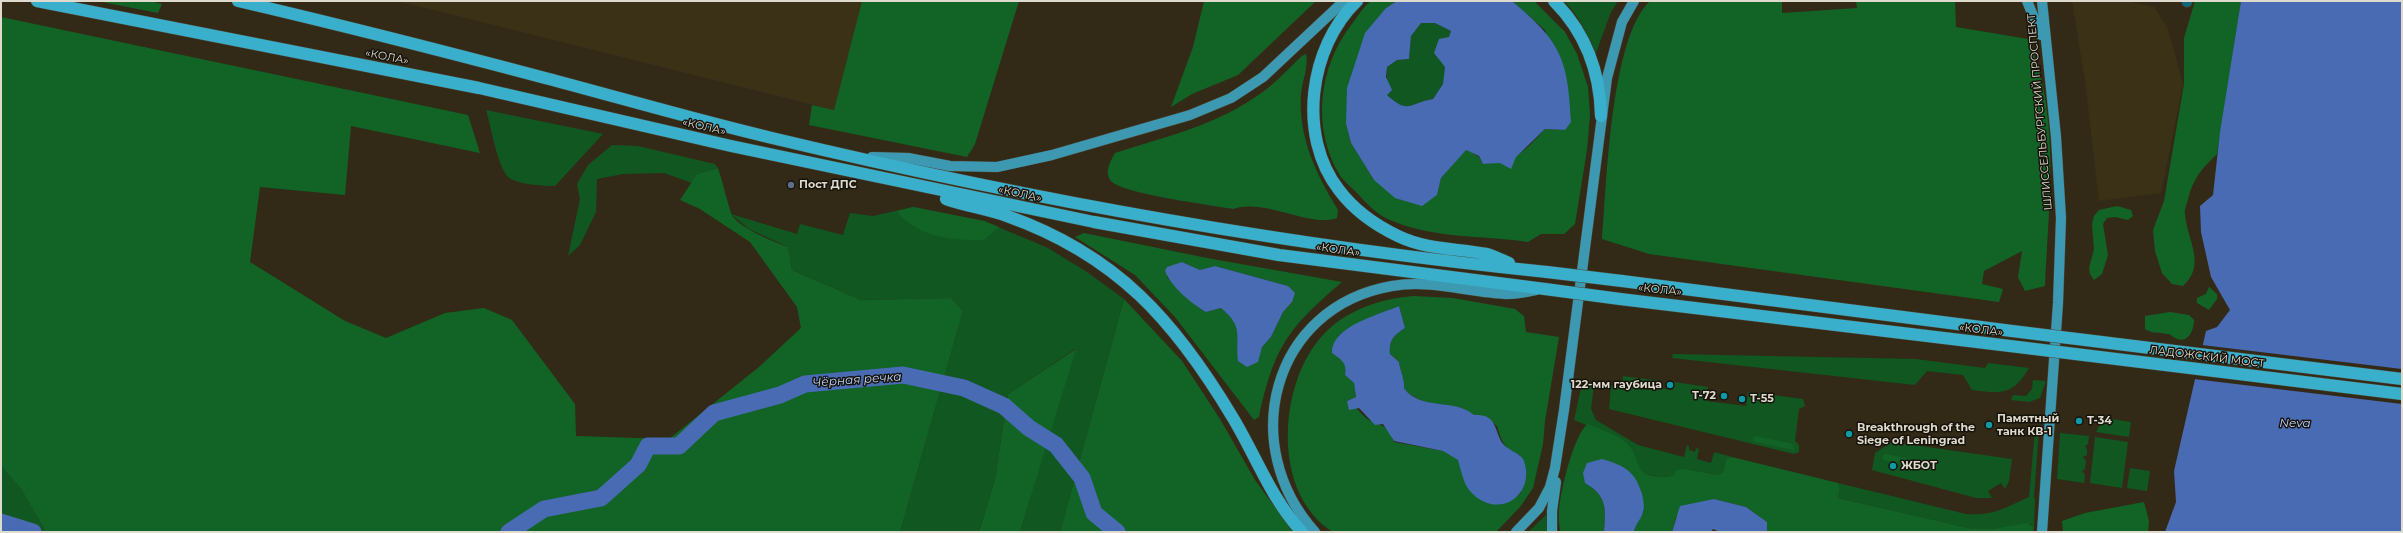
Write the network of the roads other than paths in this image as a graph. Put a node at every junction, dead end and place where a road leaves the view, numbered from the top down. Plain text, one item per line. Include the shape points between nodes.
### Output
1 (37, 1) edge
2 (238, 1) edge
3 (1344, 1) edge
4 (1357, 1) edge
5 (1554, 1) edge
6 (1634, 1) edge
7 (2027, 1) edge
8 (2042, 1) edge
9 (2047, 58) junction
10 (1601, 116) junction
11 (854, 157) junction
12 (888, 179) junction
13 (1527, 270) junction
14 (1545, 289) junction
15 (2012, 331) joint
16 (2010, 346) joint
17 (2402, 379) edge
18 (2402, 394) edge
19 (1564, 410) junction
20 (1302, 532) edge
21 (1315, 532) edge
22 (1516, 532) edge
23 (1552, 532) edge
24 (2042, 532) edge

1 - 12 highway, «КОЛА» via 479,88
2 - 11 highway, «КОЛА»
3 - 11 main road via 1263,77 1231,98 1190,115 1052,155 997,167 950,166 908,158
4 - 13 highway via 1340,20 1331,36 1316,81 1313,105 1314,130 1322,158 1338,189 1361,213 1381,227 1412,242 1443,250 1487,254
5 - 10 highway via 1577,28 1592,57 1599,84
6 - 10 main road via 1617,36
7 - 9 main road via 2037,23
8 - 9 main road, ШЛИССЕЛЬБУРГСКИЙ ПРОСПЕКТ
9 - 24 main road, ШЛИССЕЛЬБУРГСКИЙ ПРОСПЕКТ via 2056,137 2061,218 2058,303
10 - 19 main road
11 - 13 highway, «КОЛА» via 1052,198 1215,228
12 - 14 highway, «КОЛА» via 1226,246 1358,266
12 - 20 highway via 1033,226 1083,252 1133,289 1158,313 1198,361 1244,436 1267,482
13 - 15 highway, «КОЛА», bridge
14 - 16 highway, «КОЛА», bridge
14 - 21 main road via 1510,294 1441,284 1391,286 1350,299 1316,321 1288,360 1276,393 1272,423 1280,476 1300,515
15 - 17 highway, ЛАДОЖСКИЙ МОСТ, bridge
16 - 18 highway, ЛАДОЖСКИЙ МОСТ, bridge
19 - 22 main road via 1550,487 1539,508
19 - 23 main road via 1563,440 1552,511

